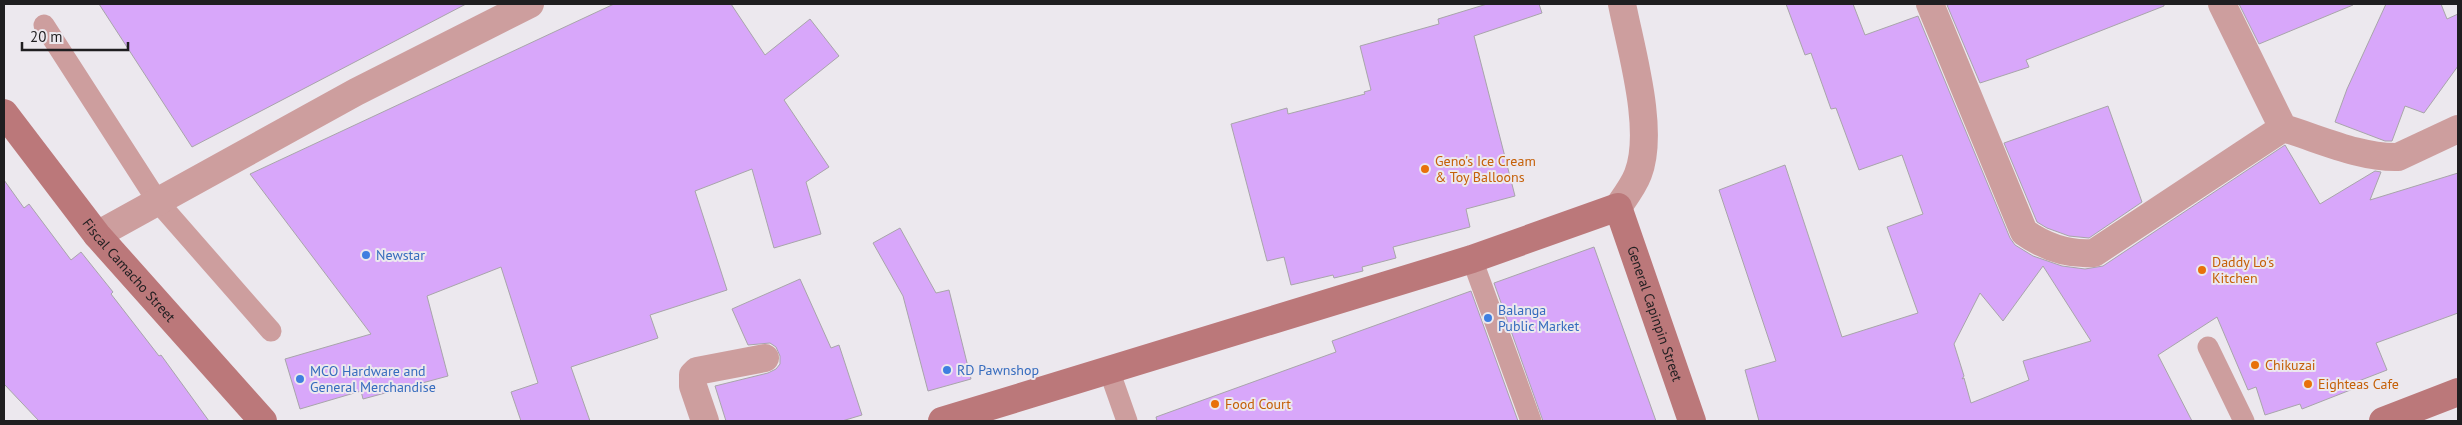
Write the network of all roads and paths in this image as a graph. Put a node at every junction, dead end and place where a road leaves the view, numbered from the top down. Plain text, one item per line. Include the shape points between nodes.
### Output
1 (530, 4) edge
2 (1622, 4) edge
3 (1930, 4) edge
4 (2222, 4) edge
5 (44, 25) dead end
6 (4, 113) edge
7 (2284, 128) junction
8 (2458, 129) edge
9 (158, 202) junction
10 (1618, 207) junction
11 (97, 235) junction
12 (1472, 259) junction
13 (271, 331) dead end
14 (2208, 347) dead end
15 (765, 358) dead end
16 (1109, 370) junction
17 (2458, 392) edge
18 (949, 420) edge
19 (263, 421) edge
20 (705, 421) edge
21 (1127, 421) edge
22 (1531, 421) edge
23 (1692, 421) edge
24 (2244, 421) edge
25 (2383, 421) edge

1 - 9 street via 356,92
2 - 10 street via 1642,105 1643,150 1638,175
3 - 7 street via 2024,232 2039,242 2075,255 2094,253
4 - 7 street
5 - 9 lane
6 - 11 street, Fiscal Camacho Street
7 - 8 street via 2373,156 2389,157 2398,157
9 - 11 street
9 - 13 lane
10 - 12 street
10 - 23 street, General Capinpin Street
11 - 19 street, Fiscal Camacho Street
12 - 16 street
12 - 22 lane
14 - 24 lane
15 - 20 street via 697,371 693,375 693,386
16 - 18 street
16 - 21 lane
17 - 25 street

